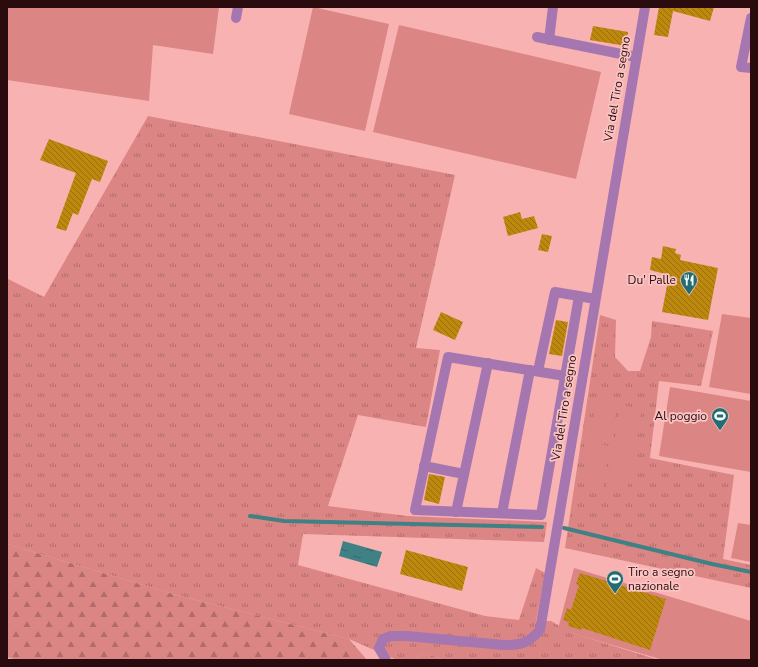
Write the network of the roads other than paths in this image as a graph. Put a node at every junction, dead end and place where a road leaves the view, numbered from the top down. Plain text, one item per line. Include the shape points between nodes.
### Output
1 (238, 7) edge
2 (553, 7) edge
3 (645, 7) edge
4 (236, 18) dead end
5 (751, 18) edge
6 (537, 37) dead end
7 (549, 40) junction
8 (636, 57) junction
9 (746, 68) edge
10 (580, 296) junction
11 (595, 299) junction
12 (488, 363) junction
13 (534, 371) junction
14 (566, 376) junction
15 (424, 466) junction
16 (464, 474) junction
17 (456, 512) junction
18 (502, 513) junction
19 (386, 660) edge

1 - 4 street
2 - 7 street
3 - 8 street, Via del Tiro a segno
5 - 9 street
6 - 7 street
7 - 8 street
8 - 11 street, Via del Tiro a segno
10 - 11 street
10 - 13 street via 555,292
10 - 14 street
11 - 19 street, Via del Tiro a segno via 540,630 527,641 503,646 391,636 383,639 379,648
12 - 13 street
12 - 15 street via 448,357
12 - 16 street
13 - 14 street
13 - 18 street
14 - 18 street via 541,515
15 - 16 street
15 - 17 street via 415,510
16 - 17 street
17 - 18 street

